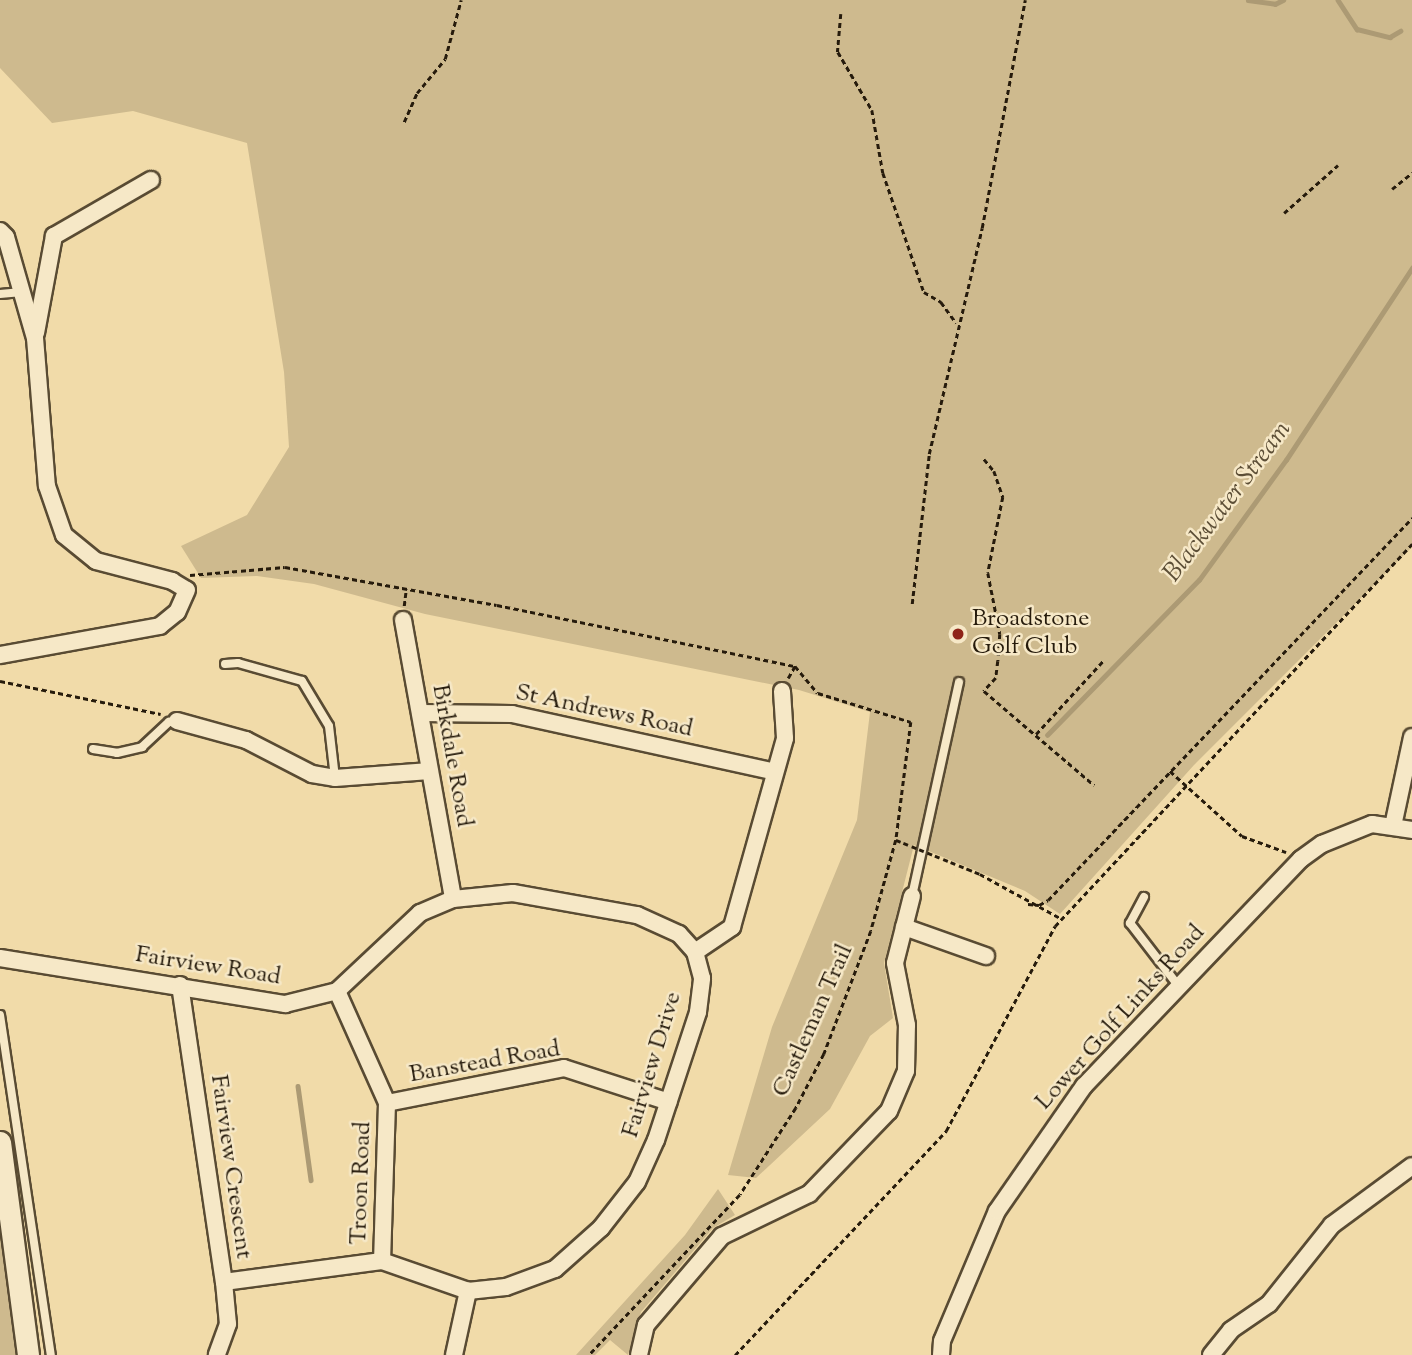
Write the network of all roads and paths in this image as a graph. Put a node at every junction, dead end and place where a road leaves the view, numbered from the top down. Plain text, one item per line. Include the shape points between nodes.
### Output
1 (461, 0) edge
2 (1025, 0) edge
3 (841, 14) dead end
4 (404, 122) dead end
5 (1338, 165) dead end
6 (1412, 173) edge
7 (151, 180) dead end
8 (1392, 189) dead end
9 (1284, 213) dead end
10 (0, 231) edge
11 (22, 292) junction
12 (0, 294) edge
13 (956, 323) junction
14 (36, 338) junction
15 (984, 459) dead end
16 (1412, 519) edge
17 (1412, 544) edge
18 (188, 575) dead end
19 (406, 589) junction
20 (912, 604) dead end
21 (403, 620) joint
22 (0, 655) edge
23 (1103, 661) dead end
24 (225, 664) dead end
25 (0, 681) edge
26 (959, 681) dead end
27 (782, 691) dead end
28 (421, 713) junction
29 (177, 721) junction
30 (1036, 734) junction
31 (1412, 738) edge
32 (93, 749) dead end
33 (430, 771) junction
34 (1170, 771) junction
35 (775, 772) junction
36 (335, 778) junction
37 (1094, 785) dead end
38 (1186, 785) junction
39 (1393, 826) junction
40 (1412, 830) edge
41 (896, 840) junction
42 (1301, 859) junction
43 (912, 896) joint
44 (1144, 897) dead end
45 (453, 899) junction
46 (1028, 904) junction
47 (1062, 919) junction
48 (904, 927) junction
49 (695, 953) junction
50 (986, 956) dead end
51 (0, 958) edge
52 (1177, 984) junction
53 (180, 985) junction
54 (337, 991) junction
55 (0, 1015) edge
56 (669, 1102) junction
57 (387, 1103) junction
58 (0, 1142) edge
59 (1412, 1166) edge
60 (382, 1261) junction
61 (224, 1282) junction
62 (468, 1291) junction
63 (942, 1348) edge
64 (28, 1355) edge
65 (51, 1355) edge
66 (217, 1355) edge
67 (454, 1355) edge
68 (589, 1355) edge
69 (639, 1355) edge
70 (735, 1355) edge
71 (928, 1355) edge
72 (1211, 1355) edge

1 - 4 path via 445,59 417,93
2 - 13 path via 982,228
3 - 13 path via 838,52 872,110 883,173 924,292 941,302
5 - 9 path
6 - 8 path
7 - 14 street via 54,236
10 - 11 street
11 - 12 lane
11 - 14 street
13 - 20 path via 929,454
14 - 22 street via 47,486 64,535 96,561 172,581 187,590 177,612 160,626
15 - 30 path via 995,471 1003,497 988,573 1000,647 996,678 984,691
16 - 34 path
17 - 38 path
18 - 19 path via 285,567
19 - 21 path
19 - 41 path, Castleman Trail via 795,666 818,693 911,722
21 - 28 street, Birkdale Road
23 - 30 path
24 - 36 lane via 238,663 302,681 329,726
25 - 29 path via 114,702
26 - 43 lane
27 - 35 street via 785,738
28 - 33 street, Birkdale Road
28 - 35 street, St Andrews Road via 512,714
29 - 32 lane via 169,722 135,750
29 - 36 street via 247,740 312,774
30 - 37 path
31 - 39 street
33 - 36 street
33 - 45 street, Birkdale Road
34 - 38 path
34 - 46 path via 1048,900
35 - 49 street via 732,927
38 - 42 path via 1242,836
38 - 47 path
39 - 40 street, Lower Golf Links Road
39 - 42 street, Lower Golf Links Road via 1371,824 1345,832
41 - 46 path, bridge via 980,874
41 - 68 path, Castleman Trail via 849,993 796,1108 740,1195
42 - 52 street, Lower Golf Links Road
43 - 48 street
44 - 52 lane via 1130,923
45 - 49 street, Fairview Road via 513,893 637,915 679,934
45 - 54 street, Fairview Road via 420,913
46 - 47 path
47 - 70 path via 1001,1022 946,1131
48 - 50 street
48 - 69 street via 895,963 907,1026 906,1071 889,1111 809,1194 722,1236 646,1325
49 - 56 street, Fairview Drive via 702,978 698,1012
51 - 53 street, Fairview Road
52 - 63 street, Lower Golf Links Road via 1084,1086 1042,1141 998,1211
53 - 54 street, Fairview Road via 285,1004
53 - 61 street, Fairview Crescent
54 - 57 street, Troon Road
55 - 65 lane
56 - 57 street, Banstead Road via 564,1068
56 - 62 street, Fairview Drive via 637,1182 578,1251 555,1269 506,1287
57 - 60 street, Troon Road
58 - 64 main road
59 - 72 street via 1332,1224 1269,1304 1231,1330
60 - 61 street, Fairview Drive
60 - 62 street, Fairview Drive
61 - 66 street, Fairview Crescent via 228,1324
62 - 67 street
63 - 71 street

